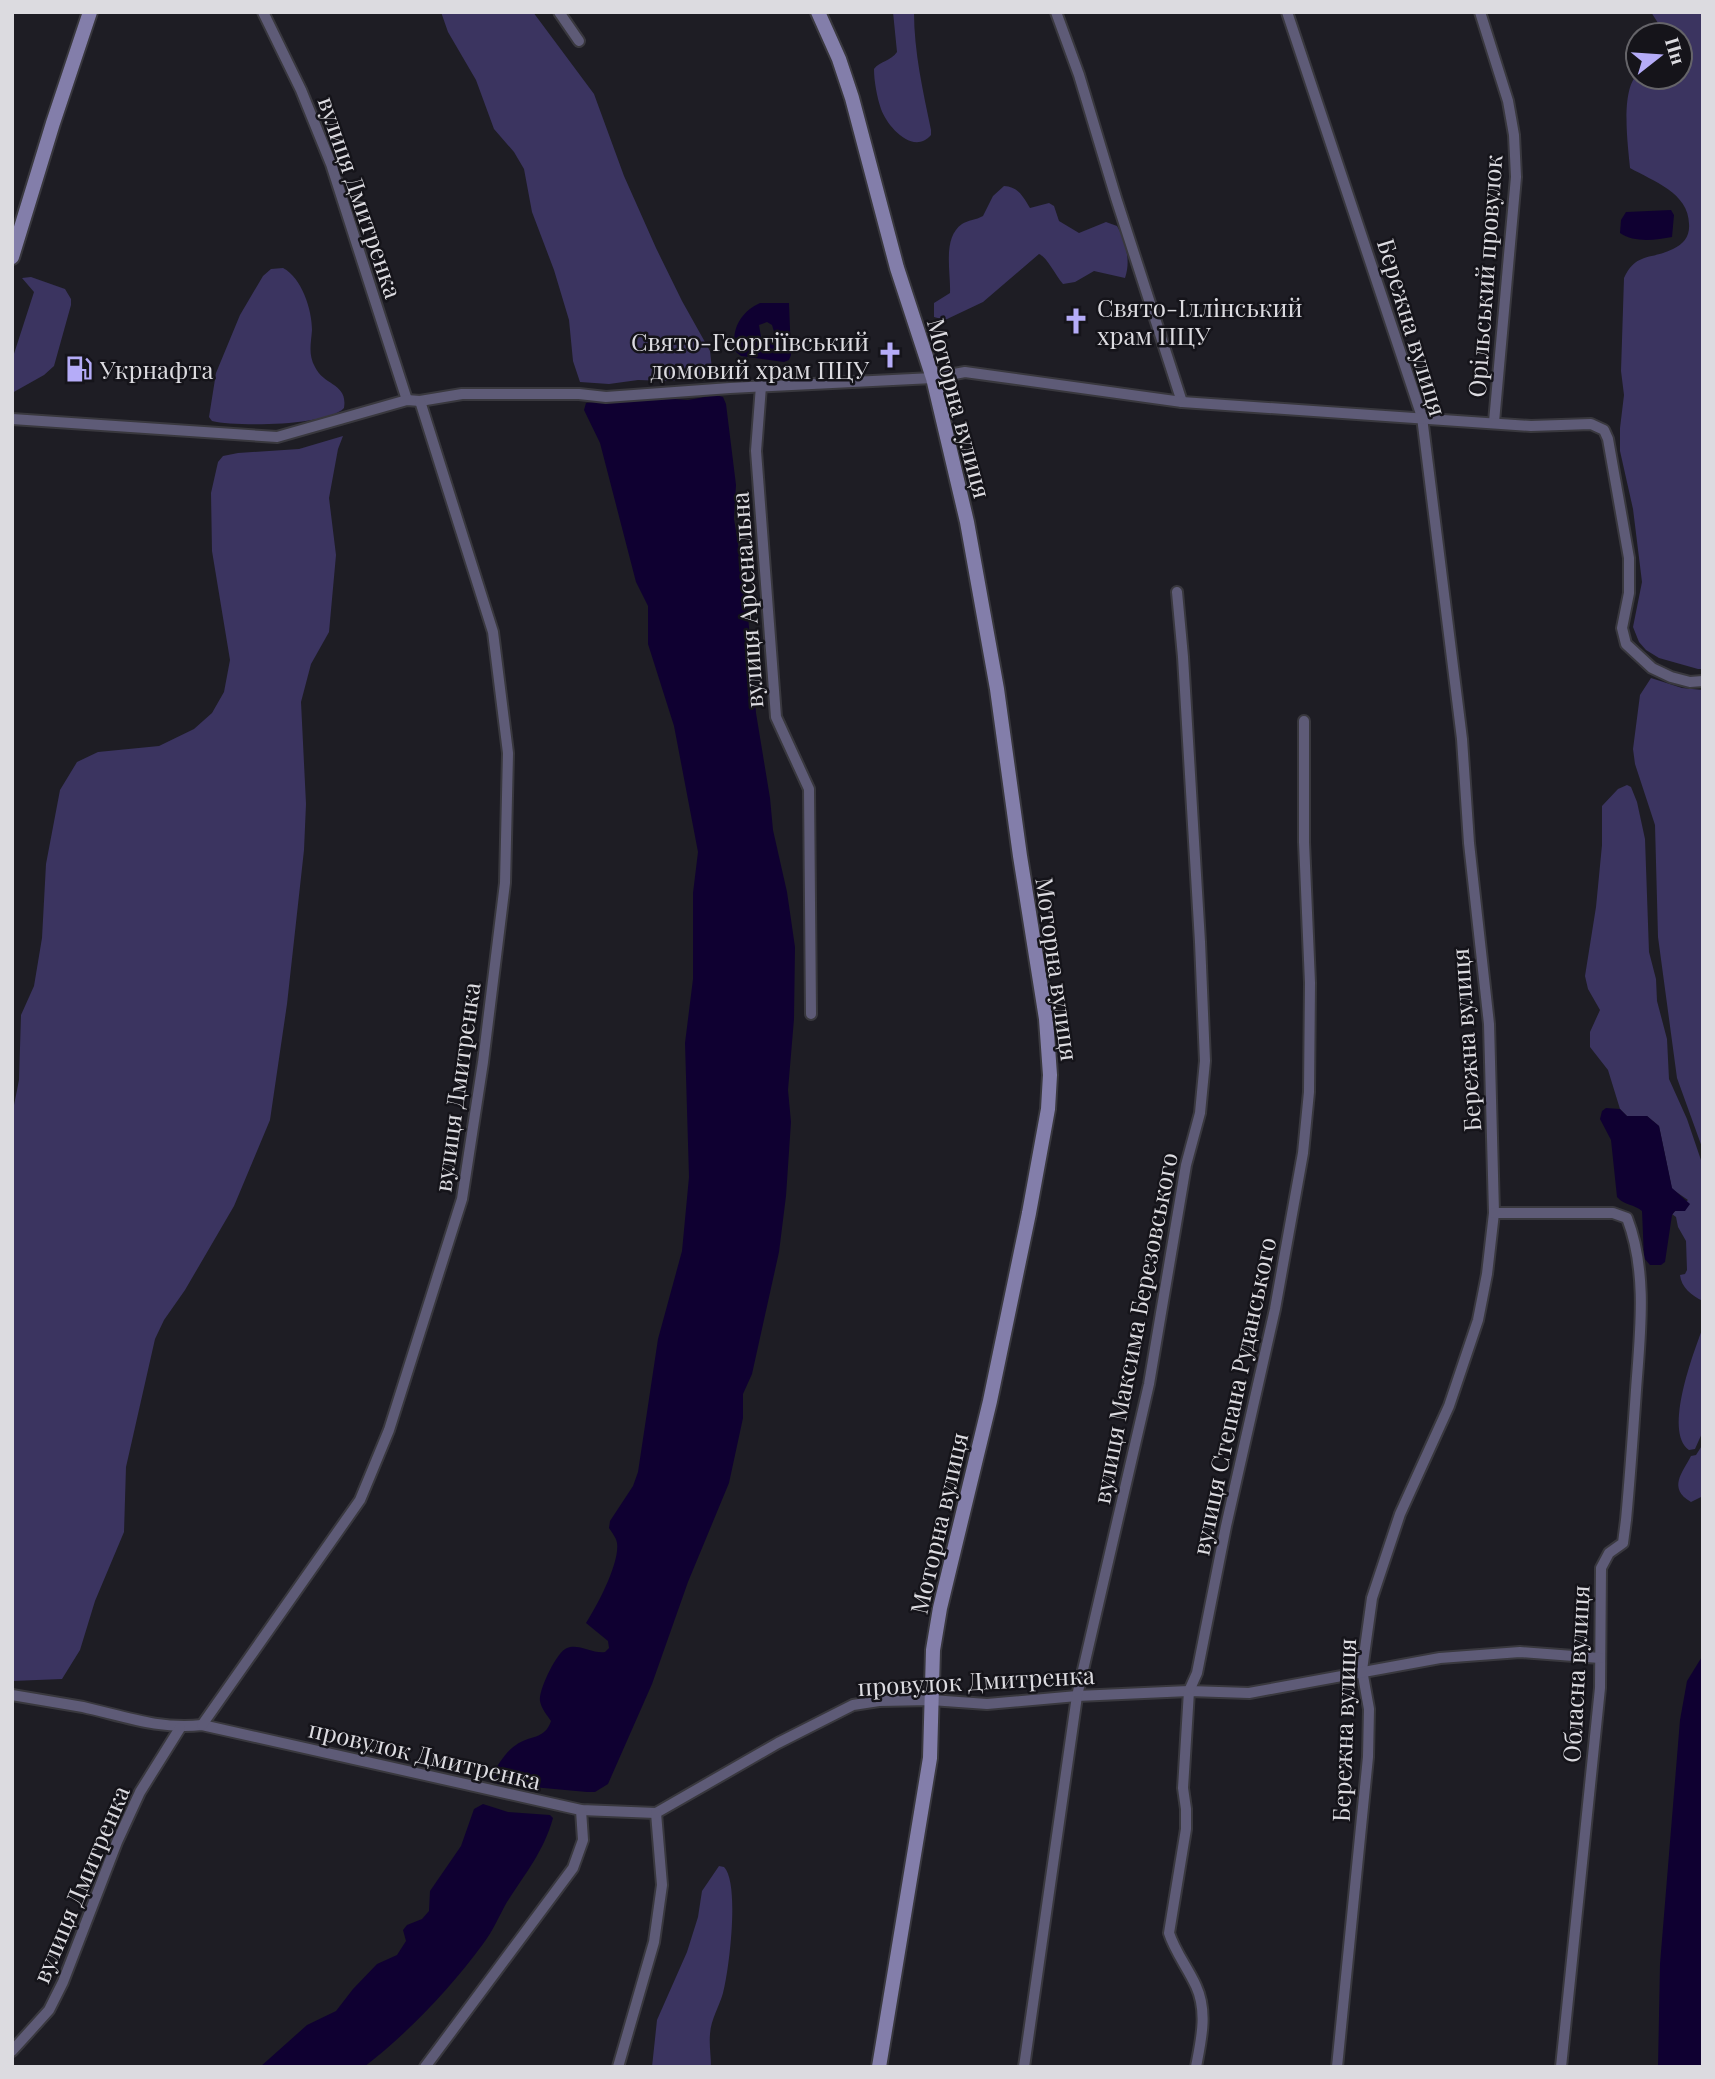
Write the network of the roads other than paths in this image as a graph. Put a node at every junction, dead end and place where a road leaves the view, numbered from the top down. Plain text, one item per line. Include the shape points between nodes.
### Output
1 (90, 12) edge
2 (263, 12) edge
3 (559, 12) edge
4 (818, 12) edge
5 (1056, 12) edge
6 (1287, 12) edge
7 (1480, 12) edge
8 (579, 41) dead end
9 (12, 257) edge
10 (933, 378) junction
11 (761, 386) junction
12 (407, 400) junction
13 (420, 401) junction
14 (1182, 402) junction
15 (1422, 417) junction
16 (12, 419) edge
17 (1494, 422) junction
18 (1177, 592) dead end
19 (1703, 681) edge
20 (1304, 721) dead end
21 (811, 1014) dead end
22 (1494, 1213) junction
23 (1600, 1658) junction
24 (1362, 1670) junction
25 (1189, 1692) junction
26 (12, 1695) edge
27 (1077, 1696) junction
28 (931, 1700) junction
29 (202, 1725) junction
30 (180, 1728) junction
31 (581, 1810) junction
32 (656, 1813) junction
33 (12, 2051) edge
34 (425, 2067) edge
35 (618, 2067) edge
36 (879, 2067) edge
37 (1024, 2067) edge
38 (1196, 2067) edge
39 (1337, 2067) edge
40 (1561, 2067) edge

1 - 9 street
2 - 12 street, вулиця Дмитренка via 331,164
3 - 8 street
4 - 10 street, Моторна вулиця via 852,99 897,268
5 - 14 street
6 - 15 street, Бережна вулиця
7 - 17 street, Орільський провулок via 1508,101 1516,177
10 - 11 street
10 - 14 street via 965,372
10 - 28 street, Моторна вулиця via 967,522 997,689 1046,1019 1050,1075 1030,1213 940,1608
11 - 13 street via 606,397 463,394
11 - 21 street, вулиця Арсенальна via 756,451 776,717 809,789
12 - 13 street
12 - 16 street via 277,437
13 - 29 street, вулиця Дмитренка via 493,632 508,752 505,883 462,1199 389,1430 360,1500
14 - 15 street
15 - 17 street
15 - 22 street, Бережна вулиця via 1462,739 1489,1024
17 - 19 street via 1591,424 1604,430 1629,558 1622,628 1626,644 1652,668 1671,677
18 - 27 street, вулиця Максима Березовського via 1205,1061 1200,1113 1185,1165 1149,1384
20 - 25 street, вулиця Степана Руданського via 1310,983 1303,1153 1275,1309 1197,1673
22 - 23 street, Обласна вулиця via 1613,1213 1627,1218 1633,1232 1641,1334 1633,1450 1623,1542 1609,1553 1601,1568
22 - 24 street, Бережна вулиця via 1478,1320 1449,1406 1401,1514 1372,1598
23 - 24 street, провулок Дмитренка via 1520,1652
23 - 40 street, Обласна вулиця
24 - 25 street, провулок Дмитренка via 1268,1691
24 - 39 street, Бережна вулиця via 1369,1709 1368,1757
25 - 27 street, провулок Дмитренка
25 - 38 street, вулиця Степана Руданського via 1183,1788 1186,1829 1169,1933 1200,1997 1203,2031
26 - 30 street, провулок Дмитренка
27 - 28 street, провулок Дмитренка via 987,1704
27 - 37 street, вулиця Максима Березовського
28 - 32 street, провулок Дмитренка via 853,1705
28 - 36 street, Моторна вулиця via 930,1758
29 - 30 street, провулок Дмитренка
29 - 31 street, провулок Дмитренка
30 - 33 street, вулиця Дмитренка via 140,1792 49,2010
31 - 32 street, провулок Дмитренка
31 - 34 street via 583,1840 573,1868
32 - 35 street via 662,1885 654,1942

